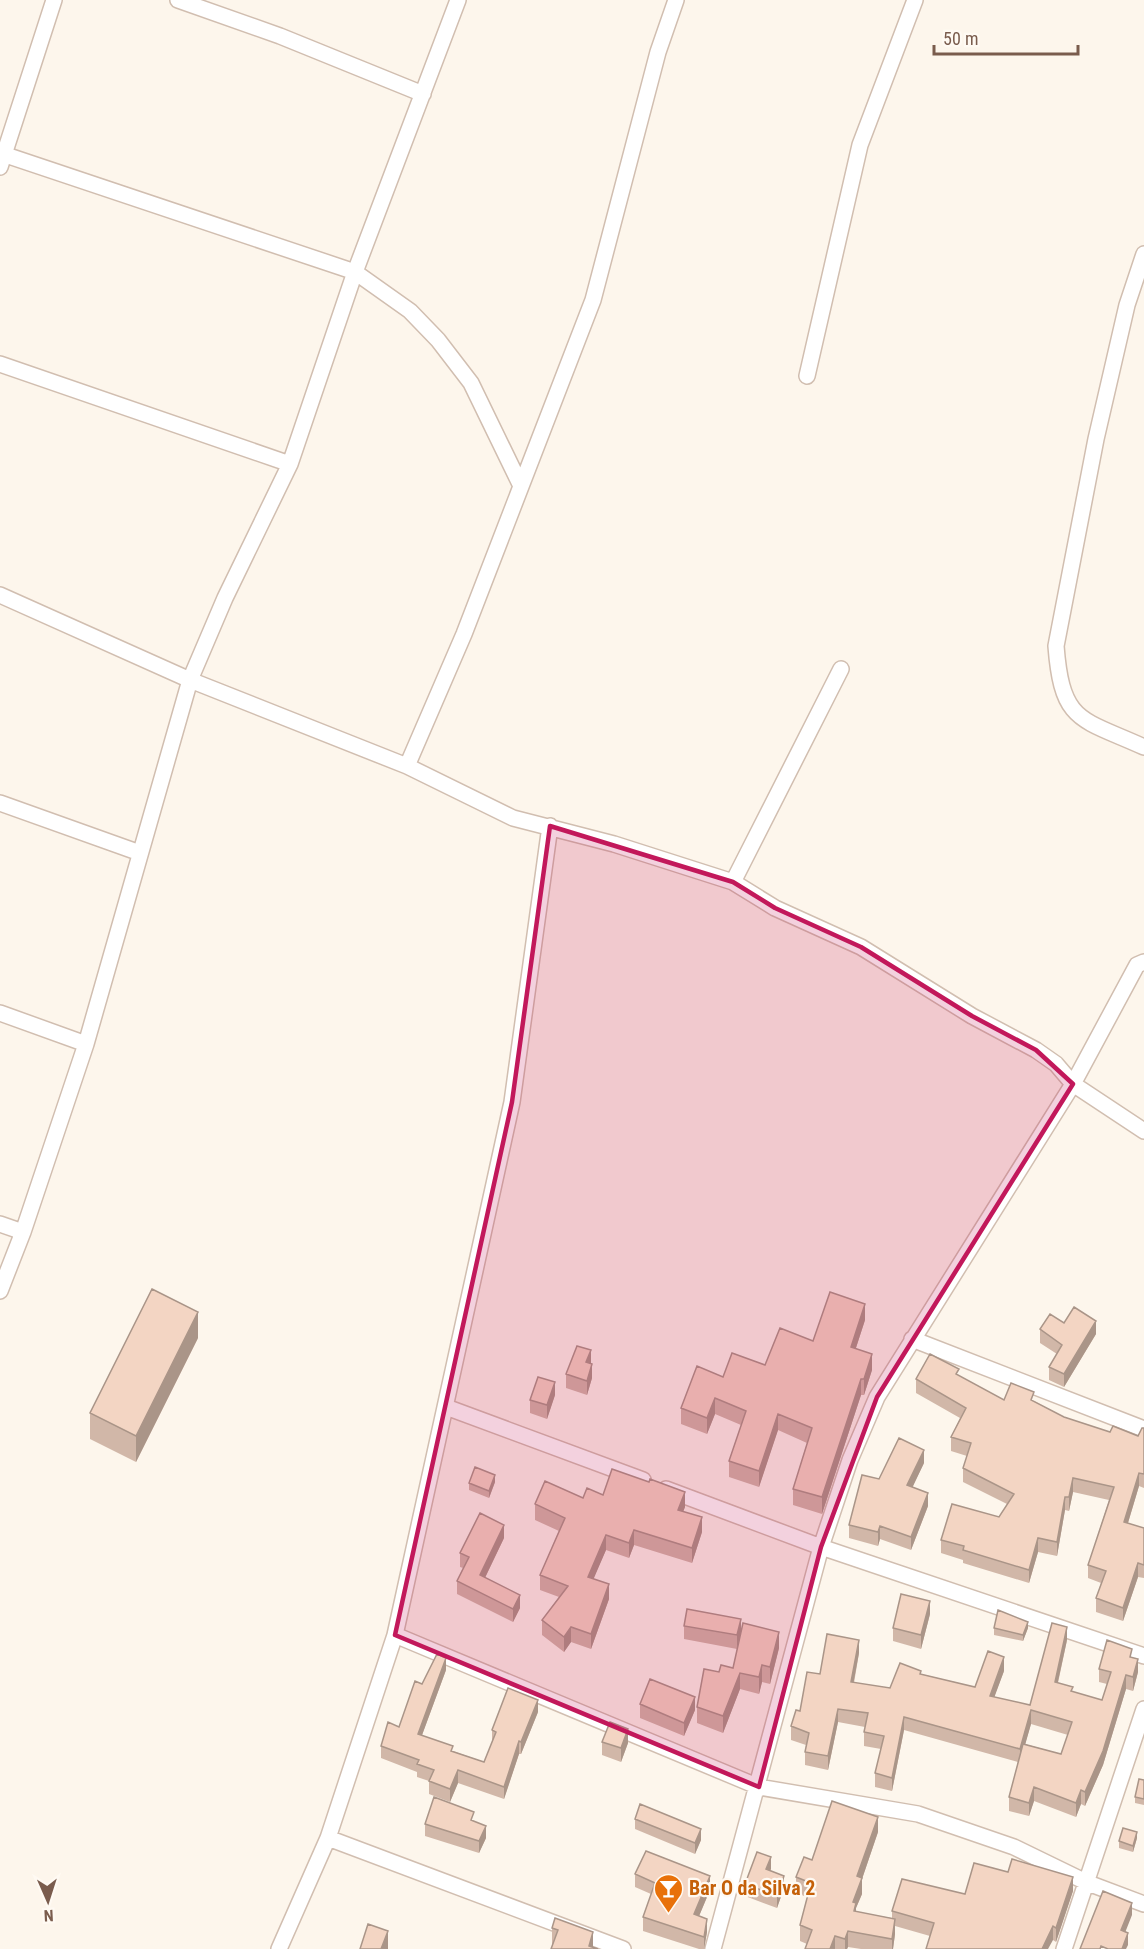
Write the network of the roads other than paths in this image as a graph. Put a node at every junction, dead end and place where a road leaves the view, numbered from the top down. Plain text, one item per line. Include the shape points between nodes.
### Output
1 (54, 0) edge
2 (178, 0) edge
3 (458, 0) edge
4 (676, 0) edge
5 (915, 0) edge
6 (423, 94) junction
7 (1, 158) edge
8 (1144, 254) edge
9 (355, 272) junction
10 (0, 364) edge
11 (807, 376) dead end
12 (290, 464) junction
13 (521, 486) junction
14 (0, 595) edge
15 (841, 669) dead end
16 (190, 680) junction
17 (1144, 747) edge
18 (407, 766) junction
19 (0, 802) edge
20 (550, 826) junction
21 (140, 853) junction
22 (733, 882) junction
23 (1144, 962) edge
24 (0, 1013) edge
25 (86, 1044) junction
26 (1073, 1084) junction
27 (1144, 1131) edge
28 (0, 1224) edge
29 (23, 1232) junction
30 (0, 1291) edge
31 (912, 1339) junction
32 (446, 1407) junction
33 (1144, 1429) edge
34 (821, 1547) junction
35 (395, 1635) junction
36 (1144, 1656) edge
37 (1144, 1709) edge
38 (759, 1787) junction
39 (328, 1838) junction
40 (1088, 1883) junction
41 (1144, 1904) edge
42 (279, 1949) edge
43 (623, 1949) edge
44 (713, 1949) edge
45 (1064, 1949) edge

1 - 7 street
2 - 6 street
3 - 6 street
4 - 13 street via 658,52 593,300
5 - 11 street via 860,145
6 - 9 street
7 - 9 street
8 - 17 street via 1126,305 1056,645 1064,699 1080,718
9 - 12 street
9 - 13 street via 410,311 438,340 471,383
10 - 12 street
12 - 16 street
13 - 18 street via 464,634
14 - 16 street
15 - 22 street
16 - 18 street
16 - 21 street
18 - 20 street via 513,818
19 - 21 street
20 - 22 street
20 - 32 street via 512,1102
21 - 25 street
22 - 26 street via 775,908 861,947 972,1016 1036,1050 1056,1064
23 - 26 street via 1137,965
24 - 25 street
25 - 29 street
26 - 27 street
26 - 31 street
28 - 29 street
29 - 30 street
31 - 33 street
31 - 34 street via 877,1397
32 - 34 street
32 - 35 street
34 - 36 street
34 - 38 street
35 - 38 street
35 - 39 street
37 - 40 street
38 - 40 street via 918,1814 1014,1847
38 - 44 street
39 - 42 street
39 - 43 street
40 - 41 street
40 - 45 street

